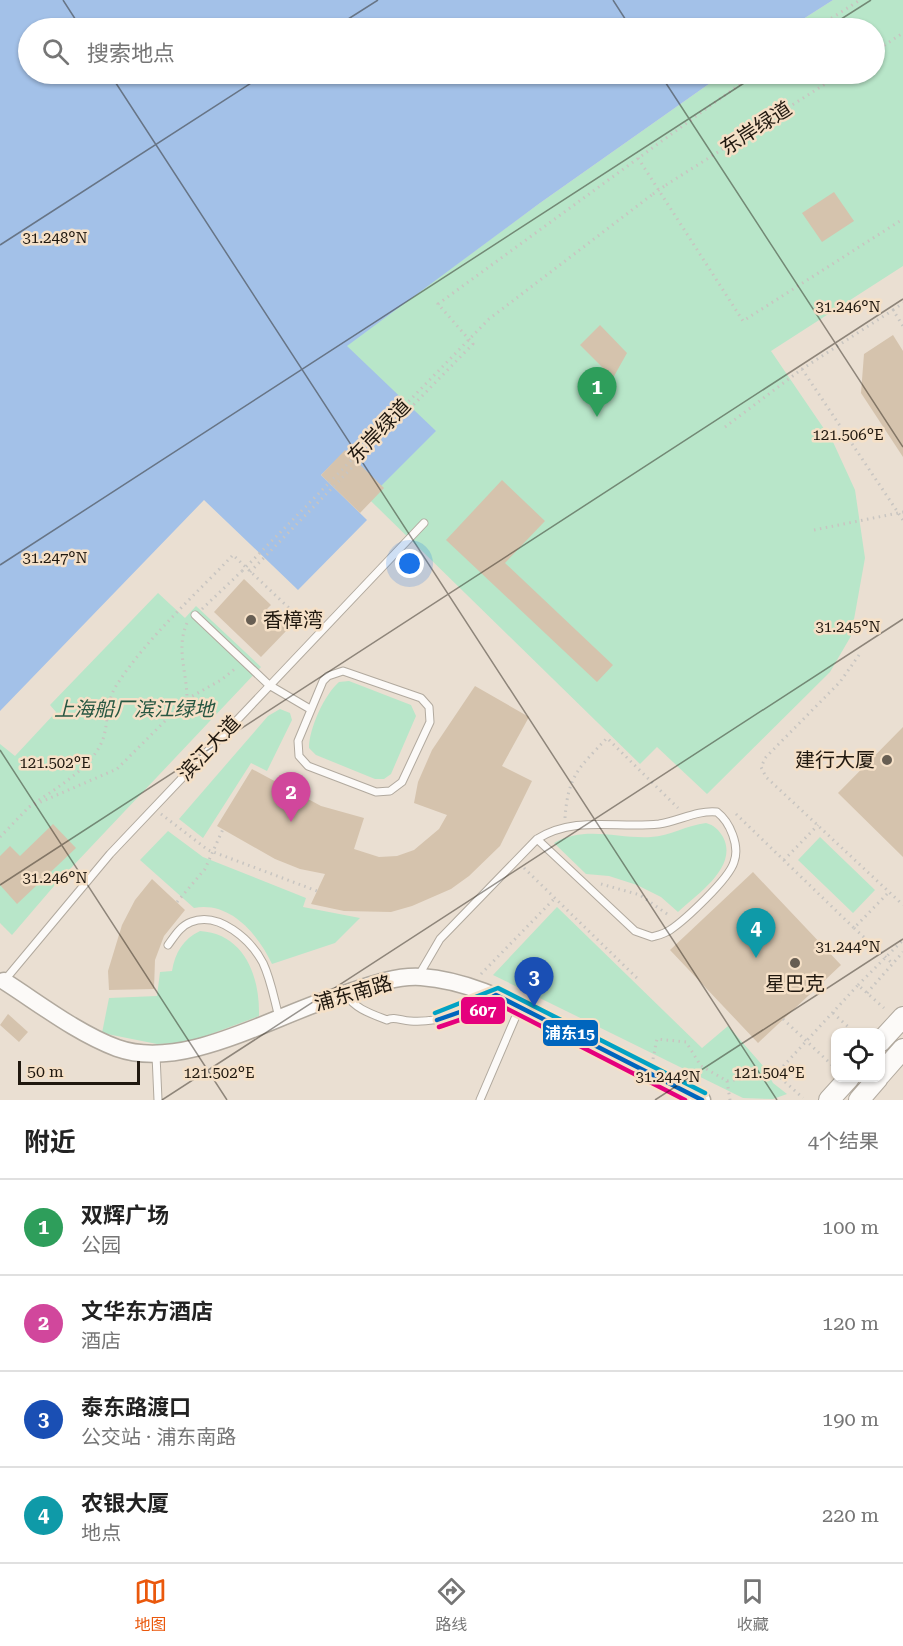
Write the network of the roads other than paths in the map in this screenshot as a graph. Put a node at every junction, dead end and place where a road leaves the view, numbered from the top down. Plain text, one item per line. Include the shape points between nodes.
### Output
1 (423, 523) dead end
2 (195, 615) road end
3 (269, 685) junction
4 (310, 709) junction
5 (537, 839) junction
6 (168, 945) dead end
7 (418, 977) junction
8 (4, 981) joint
9 (345, 994) junction
10 (494, 994) junction
11 (520, 1007) junction
12 (279, 1017) junction
13 (903, 1017) edge
14 (885, 1037) edge
15 (903, 1048) edge
16 (156, 1052) junction
17 (885, 1069) edge
18 (845, 1082) edge
19 (874, 1082) edge
20 (158, 1100) edge
21 (480, 1100) edge
22 (702, 1100) edge
23 (829, 1100) edge
24 (859, 1100) edge

1 - 3 lane, 滨江大道
2 - 3 lane
3 - 4 lane
3 - 8 lane, 滨江大道 via 110,854
4 - 4 lane via 298,741 303,761 383,792 402,782 431,715 427,702 421,698 343,671 323,681
5 - 5 lane via 644,935 663,934 679,923 735,862 732,833 717,812 705,811 655,824 564,826
5 - 7 lane via 440,939
6 - 12 lane via 190,922 218,922 232,930 262,961
7 - 9 street, 浦东南路
7 - 10 street, 浦东南路 via 457,981
8 - 16 street, 浦东南路 via 95,1039 120,1049
9 - 10 lane via 354,1006 366,1012 387,1020 409,1021 437,1020 474,1008
9 - 12 street, 浦东南路
10 - 11 street, 浦东南路
11 - 21 lane
11 - 22 street, 浦东南路
12 - 16 street, 浦东南路 via 194,1050
13 - 14 main road
15 - 17 main road
16 - 20 lane
18 - 23 main road
19 - 24 main road

